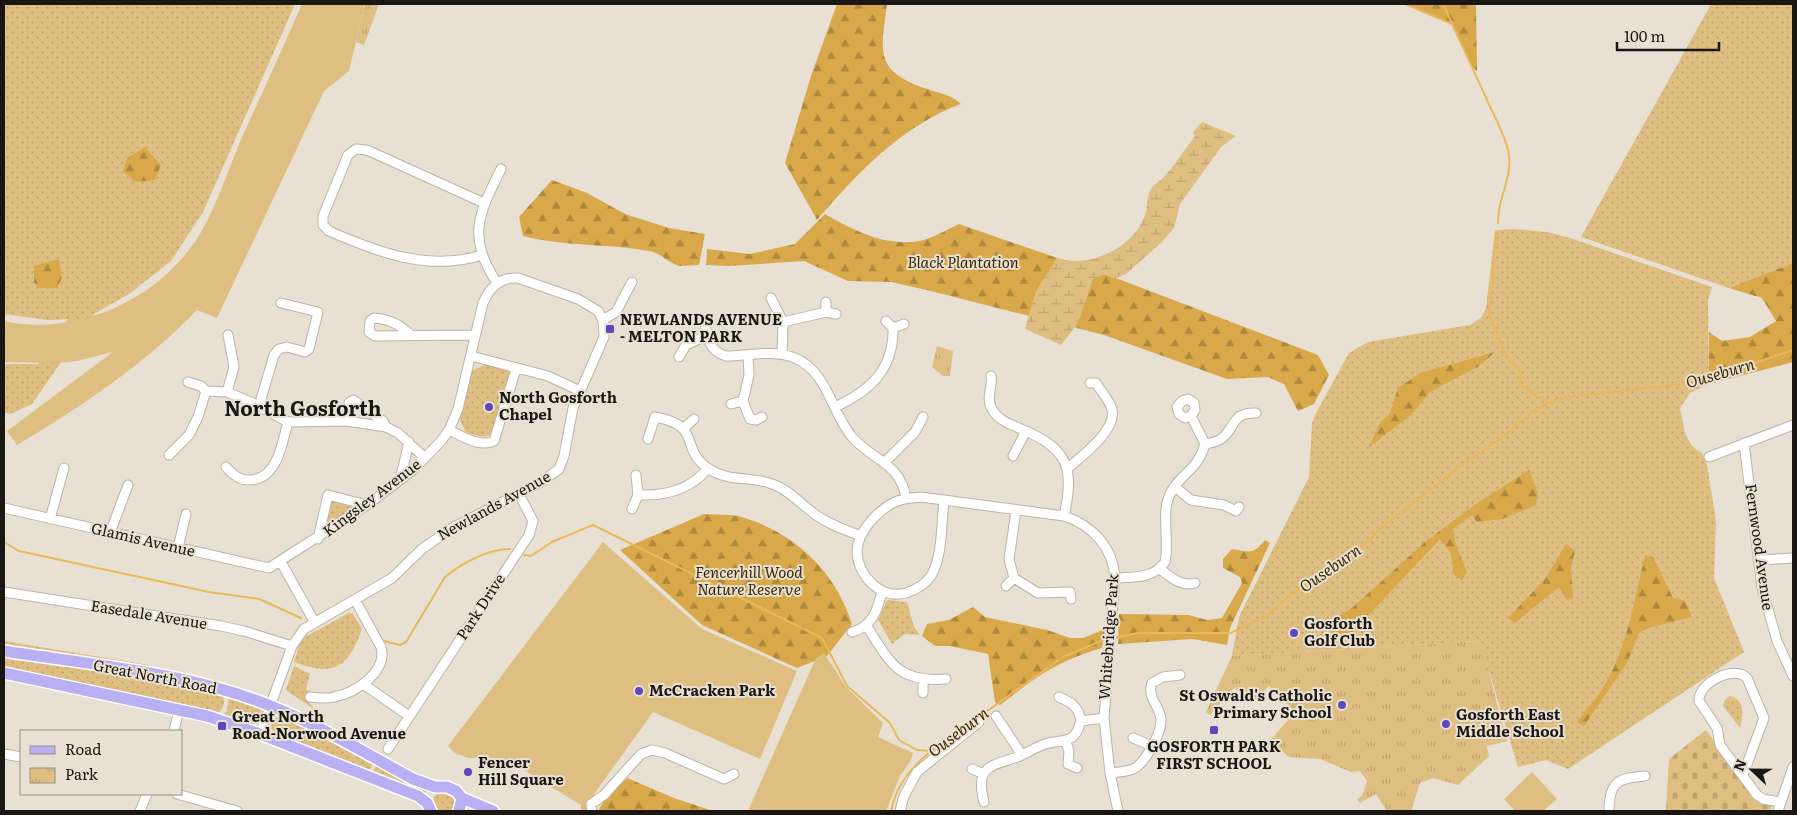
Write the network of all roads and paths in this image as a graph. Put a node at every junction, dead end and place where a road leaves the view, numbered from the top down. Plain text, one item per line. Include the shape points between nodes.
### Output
1 (501, 170) dead end
2 (484, 202) junction
3 (482, 255) junction
4 (632, 282) dead end
5 (497, 283) junction
6 (771, 298) dead end
7 (826, 302) dead end
8 (281, 303) dead end
9 (826, 312) junction
10 (836, 314) dead end
11 (603, 320) junction
12 (886, 321) dead end
13 (705, 322) dead end
14 (783, 322) junction
15 (904, 324) dead end
16 (893, 328) junction
17 (228, 335) dead end
18 (411, 335) dead end
19 (476, 335) junction
20 (706, 336) junction
21 (782, 354) junction
22 (748, 355) junction
23 (471, 356) junction
24 (679, 357) dead end
25 (516, 368) junction
26 (993, 379) dead end
27 (188, 382) dead end
28 (1096, 382) dead end
29 (206, 391) junction
30 (580, 391) junction
31 (227, 392) junction
32 (743, 401) junction
33 (732, 404) dead end
34 (259, 406) junction
35 (835, 407) junction
36 (1256, 413) dead end
37 (1191, 416) dead end
38 (762, 417) dead end
39 (924, 417) dead end
40 (694, 419) dead end
41 (347, 421) junction
42 (288, 422) junction
43 (1793, 426) edge
44 (386, 427) junction
45 (684, 428) junction
46 (449, 430) junction
47 (1026, 431) junction
48 (648, 439) dead end
49 (409, 442) junction
50 (1744, 443) junction
51 (1205, 444) junction
52 (169, 455) dead end
53 (1013, 456) dead end
54 (1709, 457) dead end
55 (425, 458) junction
56 (885, 462) junction
57 (226, 467) dead end
58 (64, 468) dead end
59 (708, 468) junction
60 (1068, 468) junction
61 (636, 475) dead end
62 (400, 480) junction
63 (128, 486) dead end
64 (1175, 487) junction
65 (519, 494) junction
66 (638, 495) junction
67 (906, 498) junction
68 (944, 501) junction
69 (367, 505) junction
70 (4, 508) edge
71 (632, 509) dead end
72 (1016, 511) junction
73 (1237, 512) dead end
74 (186, 514) dead end
75 (1064, 516) junction
76 (50, 519) junction
77 (110, 533) junction
78 (861, 536) junction
79 (318, 539) junction
80 (178, 548) junction
81 (1793, 558) edge
82 (1759, 560) junction
83 (281, 562) junction
84 (1160, 569) junction
85 (1014, 578) junction
86 (1115, 578) junction
87 (1195, 583) dead end
88 (1006, 586) dead end
89 (4, 592) edge
90 (882, 592) junction
91 (1071, 593) dead end
92 (355, 600) junction
93 (315, 623) junction
94 (866, 625) junction
95 (852, 632) dead end
96 (292, 646) junction
97 (4, 651) edge
98 (4, 673) edge
99 (1180, 676) dead end
100 (1793, 676) edge
101 (946, 679) dead end
102 (923, 681) junction
103 (363, 684) junction
104 (924, 693) dead end
105 (310, 697) dead end
106 (1059, 697) dead end
107 (271, 706) junction
108 (409, 716) junction
109 (996, 716) dead end
110 (177, 718) dead end
111 (1104, 718) junction
112 (1080, 721) junction
113 (979, 722) dead end
114 (174, 730) edge
115 (260, 734) junction
116 (1133, 738) dead end
117 (1066, 742) junction
118 (1152, 746) junction
119 (388, 748) dead end
120 (4, 754) edge
121 (1022, 755) junction
122 (20, 757) edge
123 (1070, 767) dead end
124 (1793, 767) edge
125 (972, 768) dead end
126 (1110, 773) junction
127 (734, 774) dead end
128 (984, 774) junction
129 (1644, 776) dead end
130 (1743, 776) junction
131 (435, 787) junction
132 (147, 795) edge
133 (181, 795) edge
134 (462, 798) junction
135 (984, 802) dead end
136 (429, 807) edge
137 (1779, 807) edge
138 (140, 811) edge
139 (237, 811) edge
140 (459, 811) edge
141 (493, 811) edge
142 (592, 811) edge
143 (900, 811) edge
144 (1118, 811) edge
145 (1609, 811) edge

1 - 2 street
2 - 3 street via 479,218
2 - 3 street via 367,150 356,149 348,155 323,216 323,225 337,234 395,256 455,261
3 - 5 street
4 - 11 street via 616,312
5 - 11 street via 510,278 532,282 590,306
5 - 19 street, Kingsley Avenue via 487,294
6 - 14 street
7 - 9 street
8 - 34 street via 318,312 309,349 305,352 287,347 279,349 274,356
9 - 10 street
9 - 14 street
11 - 30 street, Newlands Avenue via 604,337
12 - 16 street
13 - 20 street
14 - 21 street
15 - 16 street
16 - 35 street via 889,358 882,372 863,392
17 - 31 street via 234,367
18 - 19 street
19 - 23 street, Kingsley Avenue
20 - 22 street via 719,354
20 - 24 street via 686,345
21 - 22 street
21 - 35 street via 796,358 816,374
22 - 32 street via 749,375
23 - 25 street
23 - 46 street, Kingsley Avenue via 458,409
25 - 30 street via 548,376
25 - 46 street via 494,441 479,443
26 - 47 street via 990,406 997,416
27 - 29 street via 202,386
28 - 60 street via 1110,404 1111,424 1107,432
29 - 31 street
29 - 52 street via 189,435
30 - 65 street, Newlands Avenue via 559,470
31 - 34 street
32 - 33 street
32 - 38 street via 750,419
34 - 42 street
35 - 56 street via 852,437
36 - 51 street via 1239,417 1221,440
37 - 51 street
39 - 56 street via 915,432
40 - 45 street
41 - 42 street
41 - 44 street
41 - 44 street via 349,403 353,400 384,421
42 - 57 street via 276,460 266,476 246,480 235,476
43 - 50 street
44 - 49 street
45 - 48 street via 673,420 655,417
45 - 59 street via 698,459
46 - 55 street, Kingsley Avenue
47 - 53 street
47 - 60 street via 1050,444
49 - 55 street
49 - 62 street
50 - 54 street
50 - 82 street, Fernwood Avenue
51 - 64 street via 1200,460
55 - 62 street, Kingsley Avenue
56 - 67 street via 901,479
58 - 76 street
59 - 66 street via 697,480 668,493
59 - 78 street via 731,478 773,484 830,524
60 - 75 street via 1070,482
61 - 66 street
62 - 69 street, Kingsley Avenue
63 - 77 street
64 - 73 street via 1191,500 1217,504
64 - 84 street via 1168,500 1167,554
65 - 92 street, Newlands Avenue via 444,532 392,578
65 - 108 street, Park Drive via 530,514 532,528
66 - 71 street
67 - 68 street
67 - 78 street via 882,510
68 - 72 street, Whitebridge Park
68 - 90 street via 937,562 930,578 917,589 900,594
69 - 79 street, Kingsley Avenue
69 - 79 street via 328,496
70 - 76 street, Glamis Avenue
72 - 75 street, Whitebridge Park
72 - 85 street via 1009,559
74 - 80 street
75 - 86 street, Whitebridge Park via 1084,524 1099,537 1110,555
76 - 77 street, Glamis Avenue
77 - 80 street, Glamis Avenue
78 - 90 street via 857,551 861,568 869,581
79 - 83 street, Kingsley Avenue
80 - 83 street, Glamis Avenue via 258,567 269,568
81 - 82 street
82 - 100 street, Fernwood Avenue via 1768,612
83 - 93 street
84 - 86 street via 1140,577
84 - 87 street via 1177,581 1190,585
85 - 88 street
85 - 91 street via 1038,593
86 - 111 street, Whitebridge Park
89 - 96 street, Easedale Avenue via 229,628
90 - 94 street via 878,610
92 - 93 street, Newlands Avenue
92 - 103 street via 383,654 376,671
93 - 96 street, Newlands Avenue via 299,634
94 - 95 street
94 - 102 street via 886,656 899,669
96 - 107 street, Newlands Avenue
97 - 107 main road, Great North Road via 173,678
98 - 115 main road, Great North Road via 207,716
99 - 118 street via 1163,677 1152,683 1151,699 1161,720
101 - 102 street
102 - 104 street
103 - 105 street via 333,698
103 - 108 street
106 - 112 street via 1071,698
107 - 115 street, Newlands Avenue
107 - 131 main road, Great North Road via 413,779
108 - 119 street, Park Drive
109 - 121 street
110 - 114 street
111 - 112 street
111 - 126 street, Whitebridge Park
112 - 117 street via 1075,734
113 - 143 street via 917,772
115 - 136 main road, Great North Road via 418,796
116 - 118 street
117 - 121 street via 1046,744
117 - 123 street
118 - 126 street via 1141,764 1133,769
120 - 122 street
121 - 128 street via 990,765
124 - 137 street
125 - 128 street
126 - 144 street, Whitebridge Park
127 - 142 street via 723,783 665,752 652,750 640,754 604,795 591,804
128 - 135 street
129 - 145 street via 1622,778 1616,783
130 - 130 street via 1720,745 1717,728 1698,697 1704,686 1737,672 1747,678 1764,718
130 - 137 street via 1757,795
131 - 134 main road, Great North Road via 453,789
131 - 136 main road, Great North Road via 428,794
132 - 138 street
133 - 139 street
134 - 140 main road
134 - 141 main road, Great North Road

